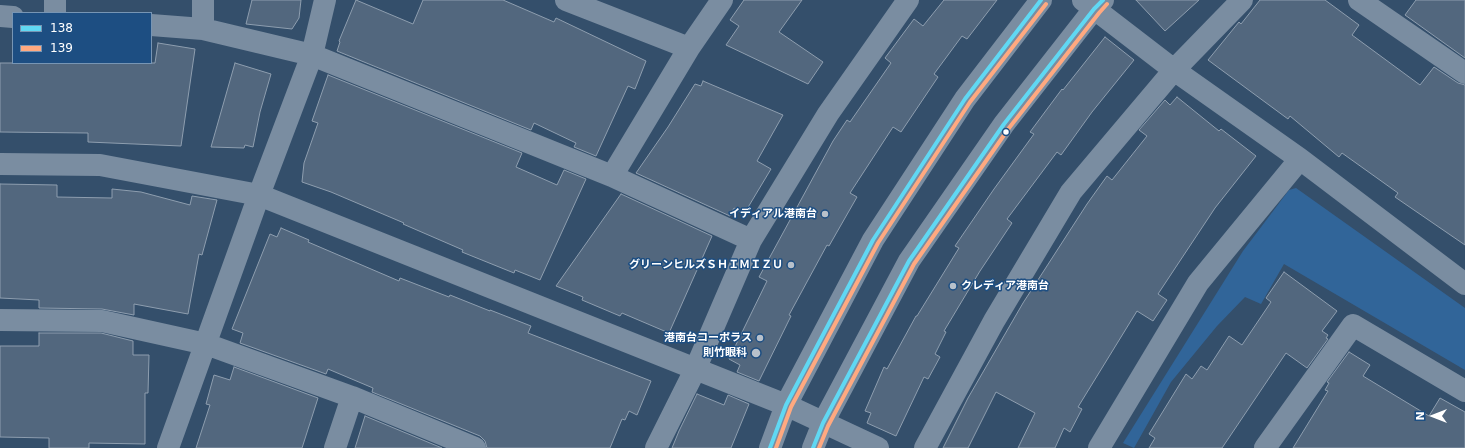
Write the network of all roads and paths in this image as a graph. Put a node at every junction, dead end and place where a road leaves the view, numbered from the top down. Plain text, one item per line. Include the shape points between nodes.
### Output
1 (55, 0) edge
2 (203, 0) edge
3 (325, 0) edge
4 (566, 0) edge
5 (722, 0) edge
6 (908, 0) edge
7 (1041, 0) edge
8 (1242, 0) edge
9 (1360, 0) edge
10 (1094, 3) edge
11 (55, 12) edge
12 (0, 16) edge
13 (12, 16) edge
14 (152, 25) edge
15 (203, 29) junction
16 (689, 48) junction
17 (312, 55) junction
18 (1174, 70) junction
19 (1465, 73) edge
20 (1300, 158) junction
21 (0, 164) edge
22 (612, 176) junction
23 (259, 195) junction
24 (751, 240) junction
25 (1465, 284) edge
26 (0, 320) edge
27 (206, 344) junction
28 (695, 370) junction
29 (1465, 391) edge
30 (352, 397) junction
31 (786, 406) junction
32 (823, 423) junction
33 (1270, 446) edge
34 (168, 448) edge
35 (335, 448) edge
36 (475, 448) edge
37 (656, 448) edge
38 (770, 448) edge
39 (814, 448) edge
40 (878, 448) edge
41 (924, 448) edge
42 (1099, 448) edge

1 - 11 street
2 - 15 street
3 - 17 street
4 - 16 street
5 - 16 street
6 - 24 street via 828,114
7 - 31 street via 965,99 873,240
8 - 18 street
9 - 19 street
10 - 18 street
10 - 32 street via 1004,124 909,261
12 - 13 street
14 - 15 street
15 - 17 street
16 - 22 street
17 - 22 street
17 - 23 street
18 - 20 street
18 - 41 street via 1071,192 994,321
20 - 25 street
20 - 42 street via 1198,283
21 - 23 street via 100,165
22 - 24 street
23 - 27 street
23 - 28 street
24 - 28 street
26 - 27 street via 102,321
27 - 30 street
27 - 34 street
28 - 31 street
28 - 37 street
29 - 33 street via 1354,325
30 - 35 street
30 - 36 street
31 - 32 street
31 - 38 street
32 - 39 street
32 - 40 street

